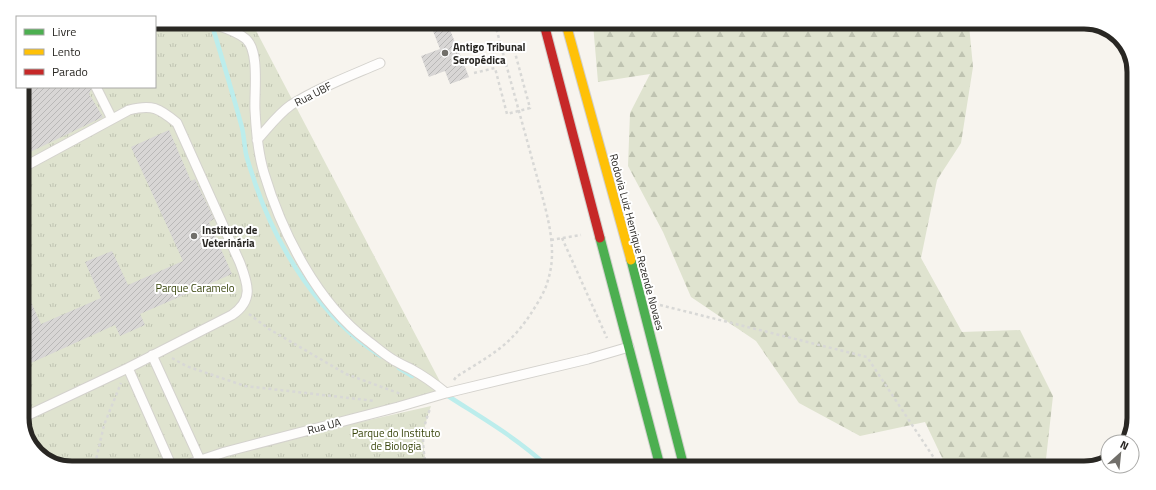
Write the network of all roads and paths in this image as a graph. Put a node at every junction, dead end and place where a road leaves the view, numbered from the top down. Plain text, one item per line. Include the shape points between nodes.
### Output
1 (226, 29) edge
2 (496, 29) edge
3 (545, 29) edge
4 (567, 29) edge
5 (517, 48) dead end
6 (380, 63) dead end
7 (474, 73) dead end
8 (96, 88) edge
9 (518, 111) junction
10 (112, 119) junction
11 (257, 140) junction
12 (29, 164) edge
13 (581, 235) dead end
14 (551, 240) junction
15 (640, 300) junction
16 (241, 308) junction
17 (629, 347) junction
18 (156, 353) junction
19 (128, 368) junction
20 (446, 393) junction
21 (378, 401) dead end
22 (420, 401) junction
23 (431, 406) dead end
24 (29, 415) edge
25 (200, 460) joint
26 (95, 461) edge
27 (169, 461) edge
28 (425, 461) edge
29 (659, 461) edge
30 (683, 461) edge
31 (935, 461) edge

1 - 11 lane via 247,39 250,44 254,62
2 - 9 path
3 - 17 highway
4 - 15 highway, Rodovia Luiz Henrique Rezende Novaes
5 - 9 path via 514,49 530,108
6 - 11 lane, Rua UBF via 311,94 291,106
7 - 9 path via 495,68 507,114
8 - 10 lane
9 - 14 path via 542,195
10 - 12 lane
10 - 16 lane via 142,106 166,113 178,123 247,280 248,290
11 - 20 lane via 264,171 282,221 315,283 338,312 366,340
13 - 14 path
14 - 20 path via 552,263 548,280 527,320 501,348 456,377
15 - 30 highway, Rodovia Luiz Henrique Rezende Novaes
15 - 31 path via 866,357
16 - 18 lane
16 - 22 path via 269,329 346,374
17 - 20 lane, Rua UA
17 - 29 highway
18 - 19 lane
18 - 21 path via 246,386
18 - 25 lane
19 - 24 lane
19 - 26 path via 104,425
19 - 27 lane
20 - 22 lane, Rua UA
22 - 25 lane, Rua UA
23 - 28 path via 422,442

